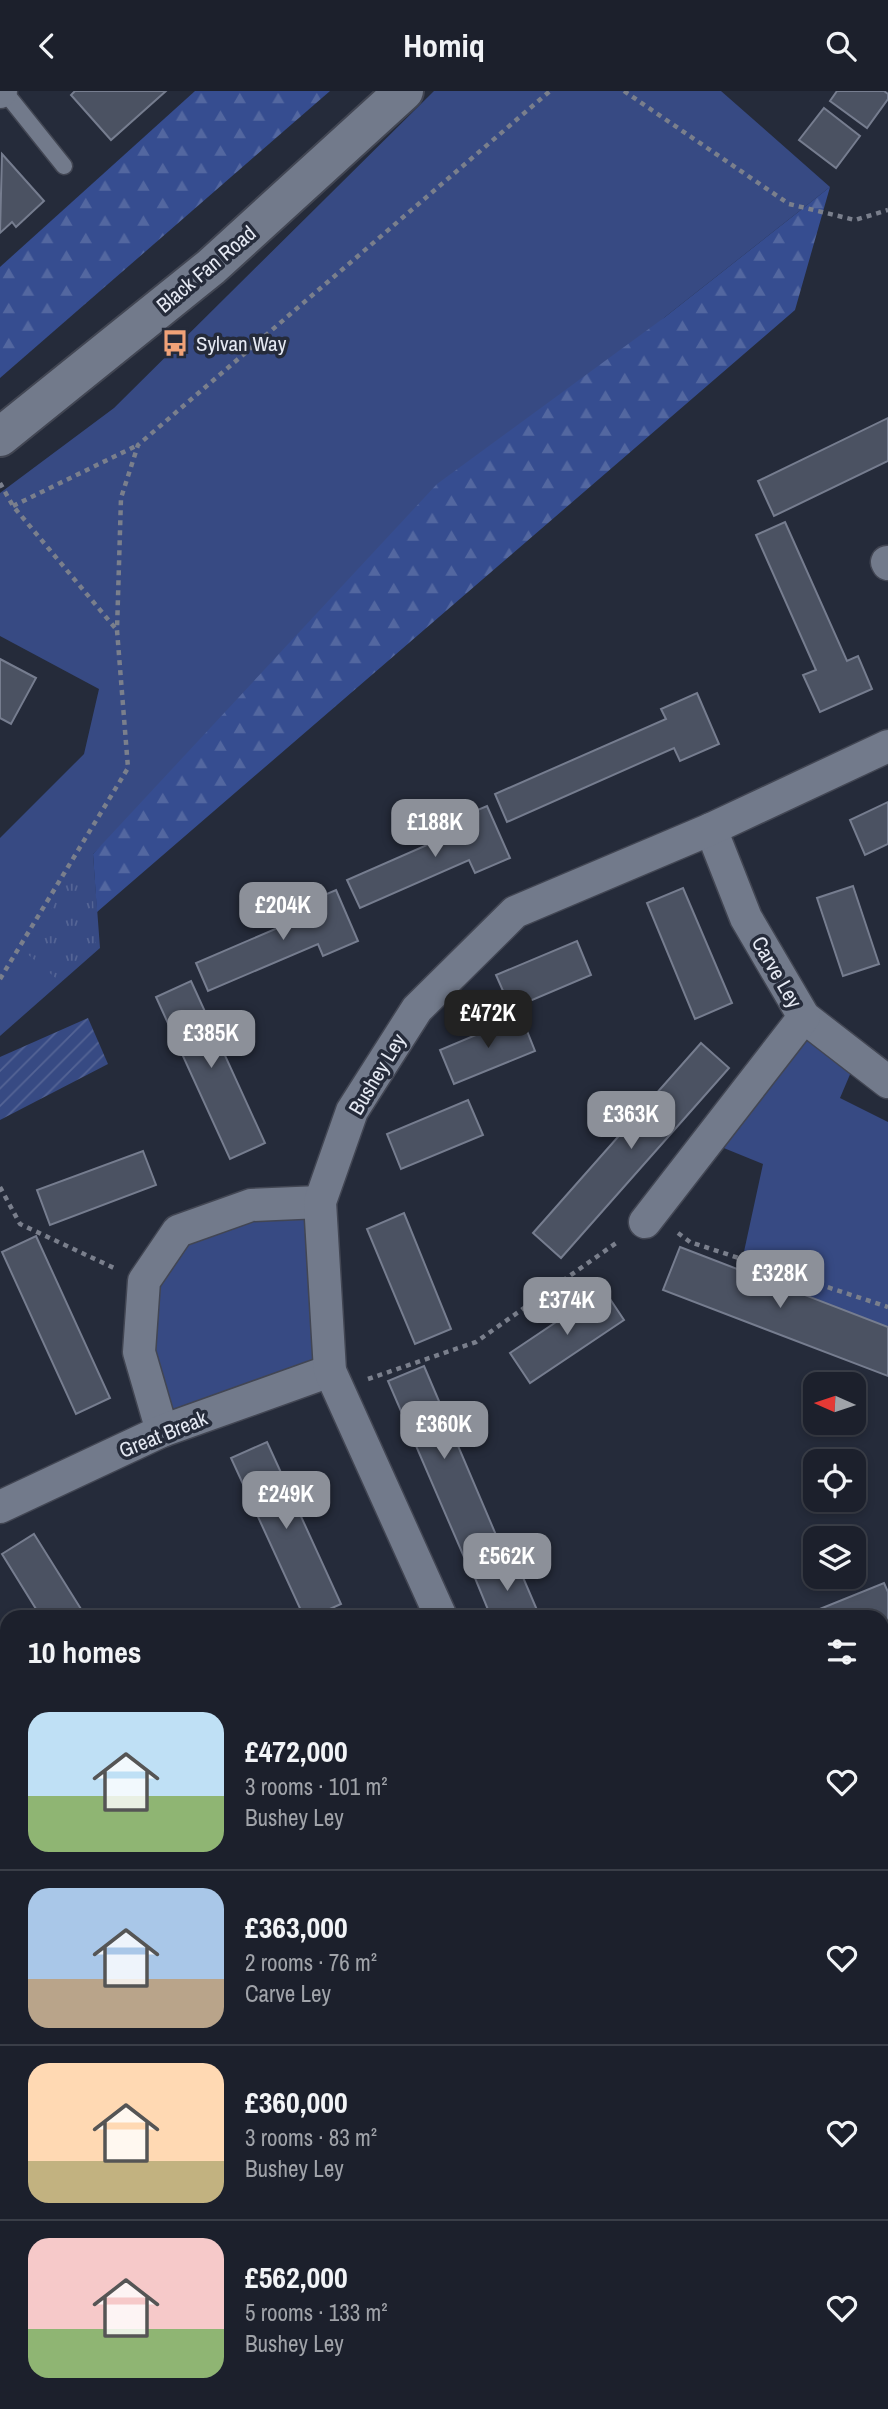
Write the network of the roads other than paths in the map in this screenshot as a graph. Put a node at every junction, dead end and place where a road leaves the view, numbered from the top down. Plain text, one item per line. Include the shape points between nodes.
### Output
1 (2, 91) edge
2 (404, 91) edge
3 (64, 166) dead end
4 (0, 437) edge
5 (888, 747) edge
6 (711, 829) junction
7 (804, 1017) junction
8 (888, 1081) edge
9 (320, 1202) junction
10 (649, 1218) road end
11 (334, 1380) junction
12 (162, 1431) junction
13 (0, 1507) edge
14 (438, 1610) edge

1 - 3 lane
2 - 4 main road, Black Fan Road via 211,267
5 - 6 street, Bushey Ley
6 - 7 street, Carve Ley via 746,918
6 - 9 street, Bushey Ley via 515,912 417,1009 352,1111
7 - 8 street, Carve Ley
7 - 10 street
9 - 11 street, Bushey Ley
9 - 12 street via 251,1205 178,1231 144,1281 139,1352
11 - 12 street, Great Break
11 - 14 street, Bushey Ley
12 - 13 street, Great Break

